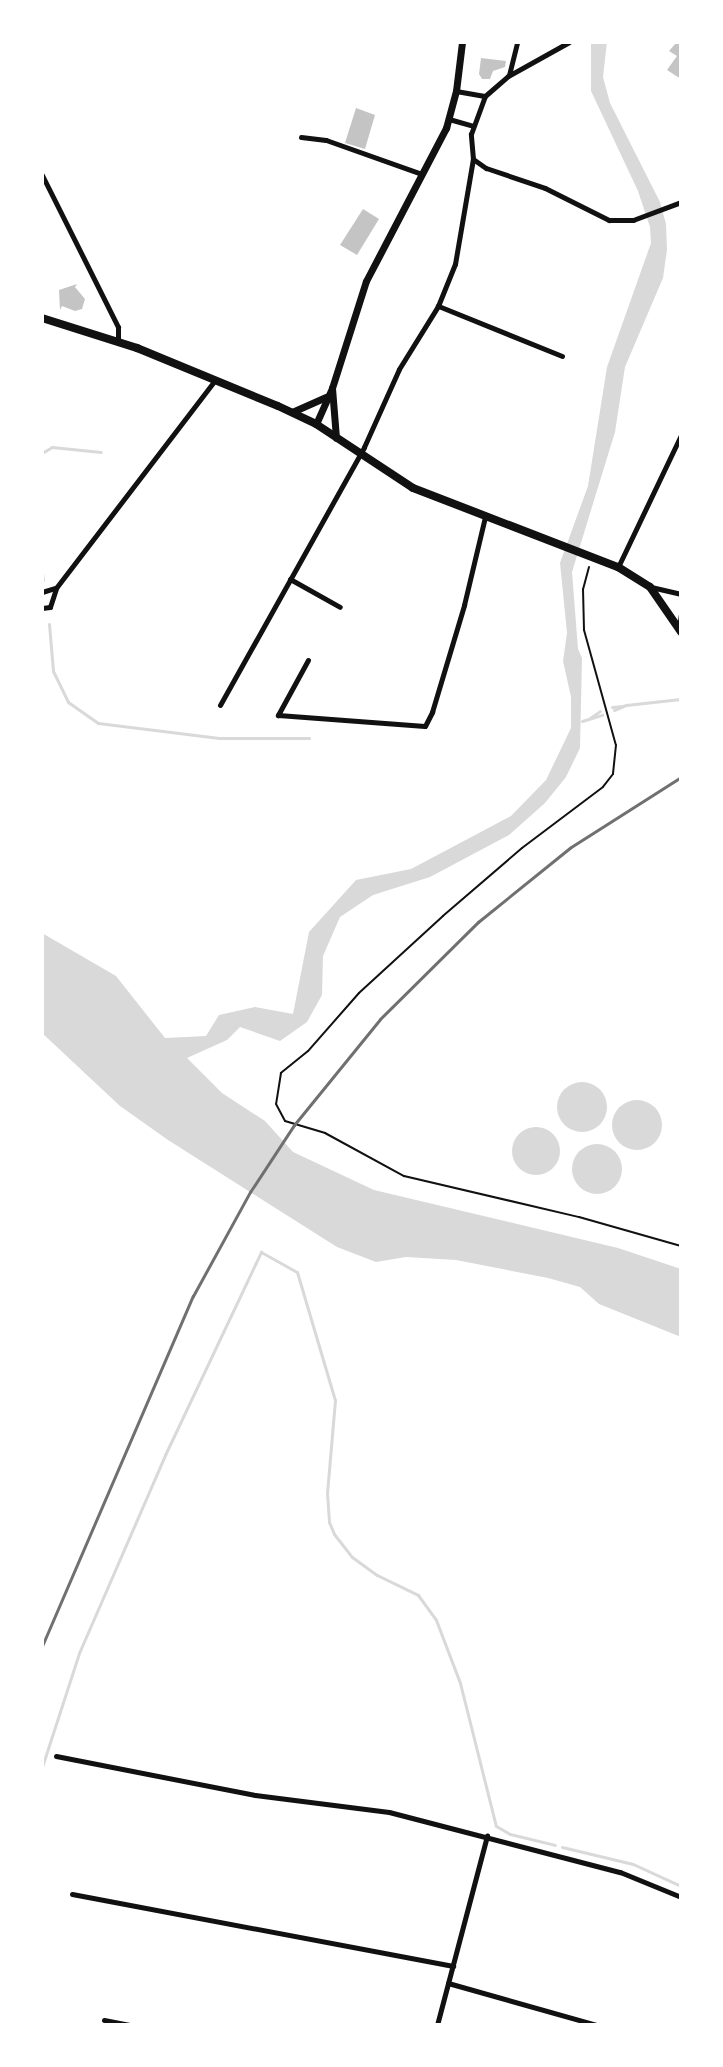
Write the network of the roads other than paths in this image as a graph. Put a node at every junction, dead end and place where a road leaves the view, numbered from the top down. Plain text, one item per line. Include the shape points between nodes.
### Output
1 (462, 42) edge
2 (517, 42) edge
3 (569, 42) edge
4 (508, 76) junction
5 (456, 91) junction
6 (485, 96) junction
7 (449, 119) junction
8 (473, 126) junction
9 (301, 137) dead end
10 (473, 159) junction
11 (42, 175) edge
12 (423, 175) junction
13 (681, 202) edge
14 (438, 306) junction
15 (42, 318) edge
16 (118, 341) junction
17 (562, 356) dead end
18 (214, 381) junction
19 (332, 388) junction
20 (328, 396) junction
21 (292, 412) junction
22 (316, 424) junction
23 (681, 435) edge
24 (336, 438) junction
25 (358, 455) junction
26 (485, 517) junction
27 (618, 567) junction
28 (290, 579) junction
29 (650, 587) junction
30 (56, 588) junction
31 (42, 592) edge
32 (681, 594) edge
33 (340, 607) dead end
34 (42, 608) edge
35 (681, 613) edge
36 (680, 630) edge
37 (308, 660) dead end
38 (220, 705) dead end
39 (56, 1756) dead end
40 (487, 1836) junction
41 (72, 1894) dead end
42 (681, 1897) edge
43 (453, 1966) junction
44 (448, 1983) junction
45 (104, 2020) dead end
46 (130, 2025) edge
47 (437, 2025) edge
48 (596, 2025) edge

1 - 5 street
2 - 4 street
3 - 4 street
4 - 6 street
5 - 6 street
5 - 7 street
6 - 8 street
7 - 8 street
7 - 12 street
8 - 10 street
9 - 12 street via 326,140
10 - 13 street via 604,219 623,221
10 - 14 street via 455,264
11 - 16 street via 118,327
12 - 19 street via 366,281
14 - 17 street
14 - 25 street via 399,369
15 - 16 main road
16 - 18 main road
18 - 21 main road
18 - 30 street
19 - 20 street
19 - 24 street
20 - 21 street
20 - 22 street
21 - 22 main road
22 - 24 main road
23 - 27 street
24 - 25 main road
25 - 26 main road via 413,488
25 - 28 street
26 - 27 main road
26 - 37 street via 464,605 425,726 278,715
27 - 29 main road
28 - 33 street
28 - 38 street
29 - 32 street
29 - 36 main road
30 - 31 street
30 - 34 street via 50,607
35 - 36 street
39 - 40 street via 255,1795 389,1812
40 - 42 street via 620,1872
40 - 43 street
41 - 43 street
43 - 44 street
44 - 47 street
44 - 48 street
45 - 46 street

